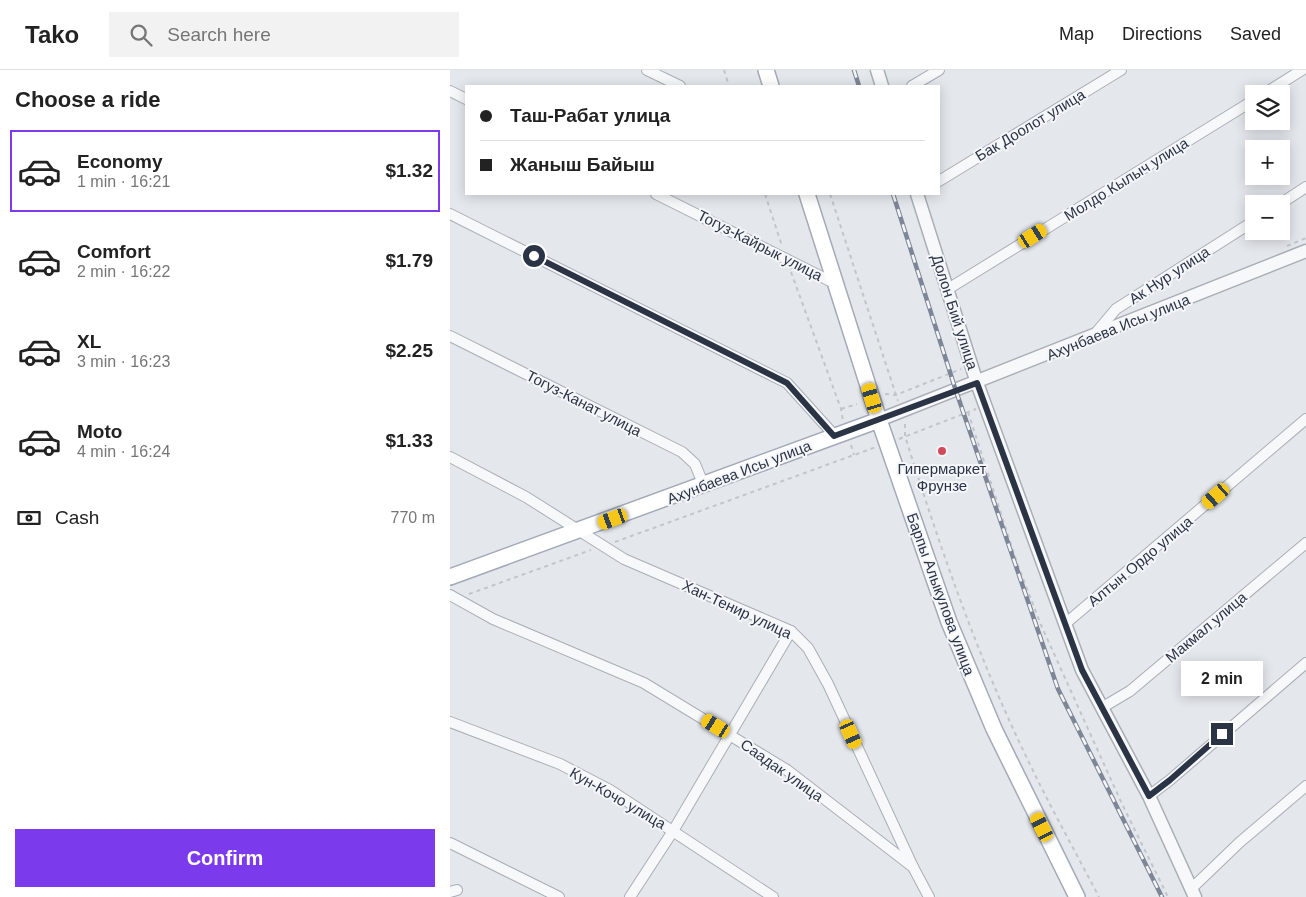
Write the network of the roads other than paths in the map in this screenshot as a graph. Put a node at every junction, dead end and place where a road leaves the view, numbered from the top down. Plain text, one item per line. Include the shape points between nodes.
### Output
1 (647, 70) edge
2 (766, 70) edge
3 (877, 70) edge
4 (939, 70) edge
5 (1120, 70) edge
6 (1302, 70) edge
7 (678, 85) edge
8 (771, 85) edge
9 (882, 85) edge
10 (914, 85) edge
11 (1278, 85) edge
12 (450, 91) edge
13 (465, 98) edge
14 (1245, 106) edge
15 (940, 180) edge
16 (1306, 187) edge
17 (658, 195) edge
18 (807, 195) edge
19 (917, 195) edge
20 (1290, 197) edge
21 (450, 214) edge
22 (1245, 227) edge
23 (1306, 251) edge
24 (836, 284) junction
25 (948, 289) junction
26 (450, 336) edge
27 (1092, 338) junction
28 (977, 383) junction
29 (1306, 419) edge
30 (879, 420) junction
31 (834, 436) junction
32 (450, 457) edge
33 (704, 486) junction
34 (580, 532) junction
35 (1306, 542) edge
36 (450, 578) edge
37 (452, 597) edge
38 (1065, 624) junction
39 (791, 631) junction
40 (1306, 663) edge
41 (1103, 707) junction
42 (450, 722) edge
43 (731, 735) junction
44 (1306, 786) edge
45 (1149, 796) junction
46 (674, 830) junction
47 (450, 843) edge
48 (913, 868) junction
49 (1193, 893) edge
50 (559, 897) edge
51 (630, 897) edge
52 (773, 897) edge
53 (929, 897) edge
54 (1077, 897) edge

1 - 7 street
2 - 8 main road
3 - 9 street
4 - 10 street
5 - 15 street, Бак Доолот улица
6 - 11 street
12 - 13 street
14 - 25 street, Молдо Кылыч улица
16 - 20 street
17 - 24 street, Тогуз-Кайрык улица
18 - 24 main road, Барпы Алыкулова улица
19 - 25 street, Долон Бий улица
21 - 31 street via 787,383
22 - 27 street, Ак Нур улица via 1116,309
23 - 27 street, Ахунбаева Исы улица
24 - 30 main road, Барпы Алыкулова улица
25 - 28 street, Долон Бий улица
26 - 33 street, Тогуз-Канат улица via 682,452 695,464
27 - 28 street, Ахунбаева Исы улица
28 - 30 street, Ахунбаева Исы улица
28 - 38 street, Долон Бий улица
29 - 38 street, Алтын Ордо улица
30 - 31 main road, Ахунбаева Исы улица
30 - 54 main road, Барпы Алыкулова улица via 969,675
31 - 33 main road, Ахунбаева Исы улица
32 - 34 street, Хан-Тенир улица
33 - 34 main road, Ахунбаева Исы улица
34 - 36 main road, Ахунбаева Исы улица
34 - 39 street, Хан-Тенир улица via 624,559
35 - 41 street, Макмал улица via 1130,691
37 - 43 street, Саадак улица via 493,619 644,683
38 - 41 street, Долон Бий улица via 1082,670
39 - 43 street
39 - 48 street, Хан-Тенир улица via 808,648 828,684
40 - 45 street
41 - 45 street, Долон Бий улица
42 - 46 street, Кун-Кочо улица via 560,764 610,790
43 - 46 street
43 - 48 street, Саадак улица via 787,770
44 - 49 street via 1240,842
45 - 49 street, Долон Бий улица
46 - 51 street
46 - 52 street, Кун-Кочо улица
47 - 50 street
48 - 53 street, Саадак улица

